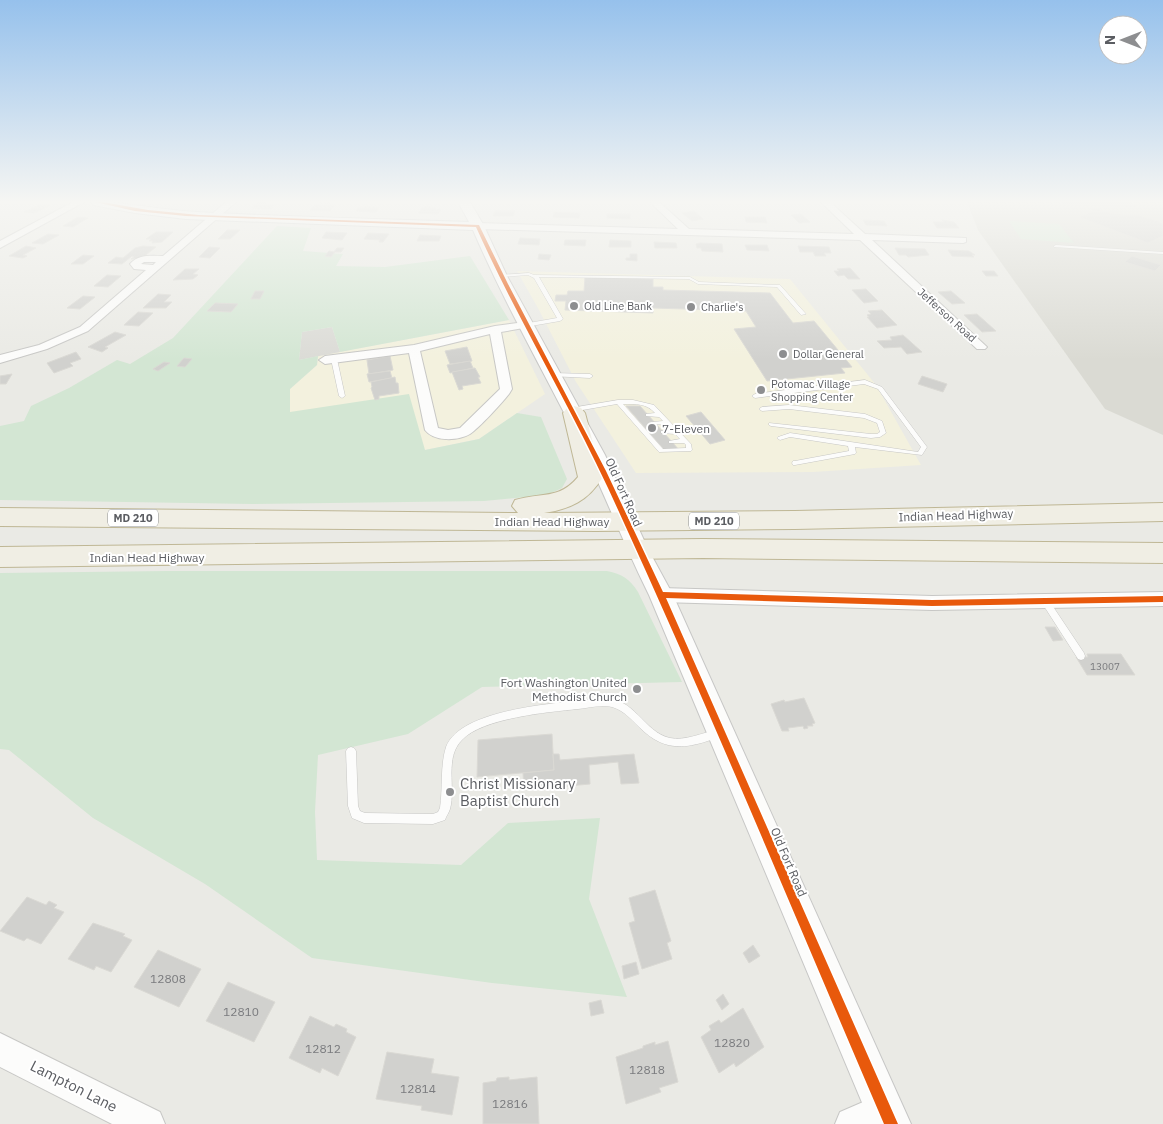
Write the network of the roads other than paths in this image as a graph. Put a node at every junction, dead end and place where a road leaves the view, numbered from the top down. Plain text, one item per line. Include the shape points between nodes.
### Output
1 (172, 254) edge
2 (491, 254) edge
3 (880, 254) edge
4 (167, 259) junction
5 (156, 268) junction
6 (500, 276) junction
7 (532, 276) junction
8 (803, 314) dead end
9 (525, 325) junction
10 (495, 329) junction
11 (981, 347) dead end
12 (414, 349) junction
13 (0, 359) edge
14 (330, 360) joint
15 (552, 375) junction
16 (590, 376) dead end
17 (342, 396) dead end
18 (755, 396) dead end
19 (618, 402) junction
20 (762, 409) dead end
21 (572, 412) junction
22 (648, 415) dead end
23 (661, 415) junction
24 (655, 423) dead end
25 (668, 423) junction
26 (771, 424) dead end
27 (663, 432) dead end
28 (677, 432) junction
29 (780, 438) dead end
30 (686, 441) junction
31 (671, 442) dead end
32 (851, 443) junction
33 (795, 463) dead end
34 (1163, 512) edge
35 (0, 517) edge
36 (265, 519) junction
37 (625, 522) junction
38 (637, 549) junction
39 (1163, 553) edge
40 (0, 557) edge
41 (661, 595) junction
42 (1163, 599) edge
43 (1045, 601) junction
44 (1081, 656) dead end
45 (721, 733) junction
46 (351, 751) dead end
47 (0, 1049) edge
48 (887, 1117) edge
49 (148, 1124) edge
50 (852, 1124) edge

1 - 4 street
2 - 6 main road, Old Fort Road
3 - 11 street, Jefferson Road
4 - 5 street
4 - 5 street via 142,260 135,264
5 - 13 street via 69,338
6 - 7 lane
6 - 9 main road, Old Fort Road
7 - 8 lane via 690,278 698,283 778,286
7 - 9 lane via 536,277 560,319
9 - 10 street
9 - 15 main road, Old Fort Road
10 - 12 street
10 - 12 street via 506,389 459,434 443,435 432,430
12 - 14 street
14 - 17 lane
15 - 16 lane
15 - 21 main road, Old Fort Road
18 - 32 lane via 865,382 880,388 924,447 920,454
19 - 21 lane
19 - 23 lane via 648,404
19 - 30 lane via 664,452 686,452 690,448
20 - 26 lane via 790,407 865,416 880,422 883,433 878,436
21 - 36 highway via 590,478 582,489 560,503
21 - 37 main road, Old Fort Road
22 - 23 lane
23 - 25 lane
24 - 25 lane
25 - 28 lane
27 - 28 lane
28 - 30 lane
29 - 32 lane via 790,435
30 - 31 lane
32 - 33 lane via 853,453
34 - 37 highway, Indian Head Highway / MD 210 via 1076,511
35 - 36 highway, Indian Head Highway / MD 210
36 - 37 highway, Indian Head Highway / MD 210
37 - 38 main road, Old Fort Road
38 - 39 highway, Indian Head Highway
38 - 40 highway, Indian Head Highway
38 - 41 main road, Old Fort Road
41 - 43 street via 932,603
41 - 45 main road, Old Fort Road
42 - 43 street
43 - 44 lane
45 - 46 lane via 670,742 655,735 623,706 610,702 497,717 475,725 451,745 445,808 441,816 433,819 364,818 356,814
45 - 48 main road, Old Fort Road
47 - 49 street, Lampton Lane
48 - 50 street

